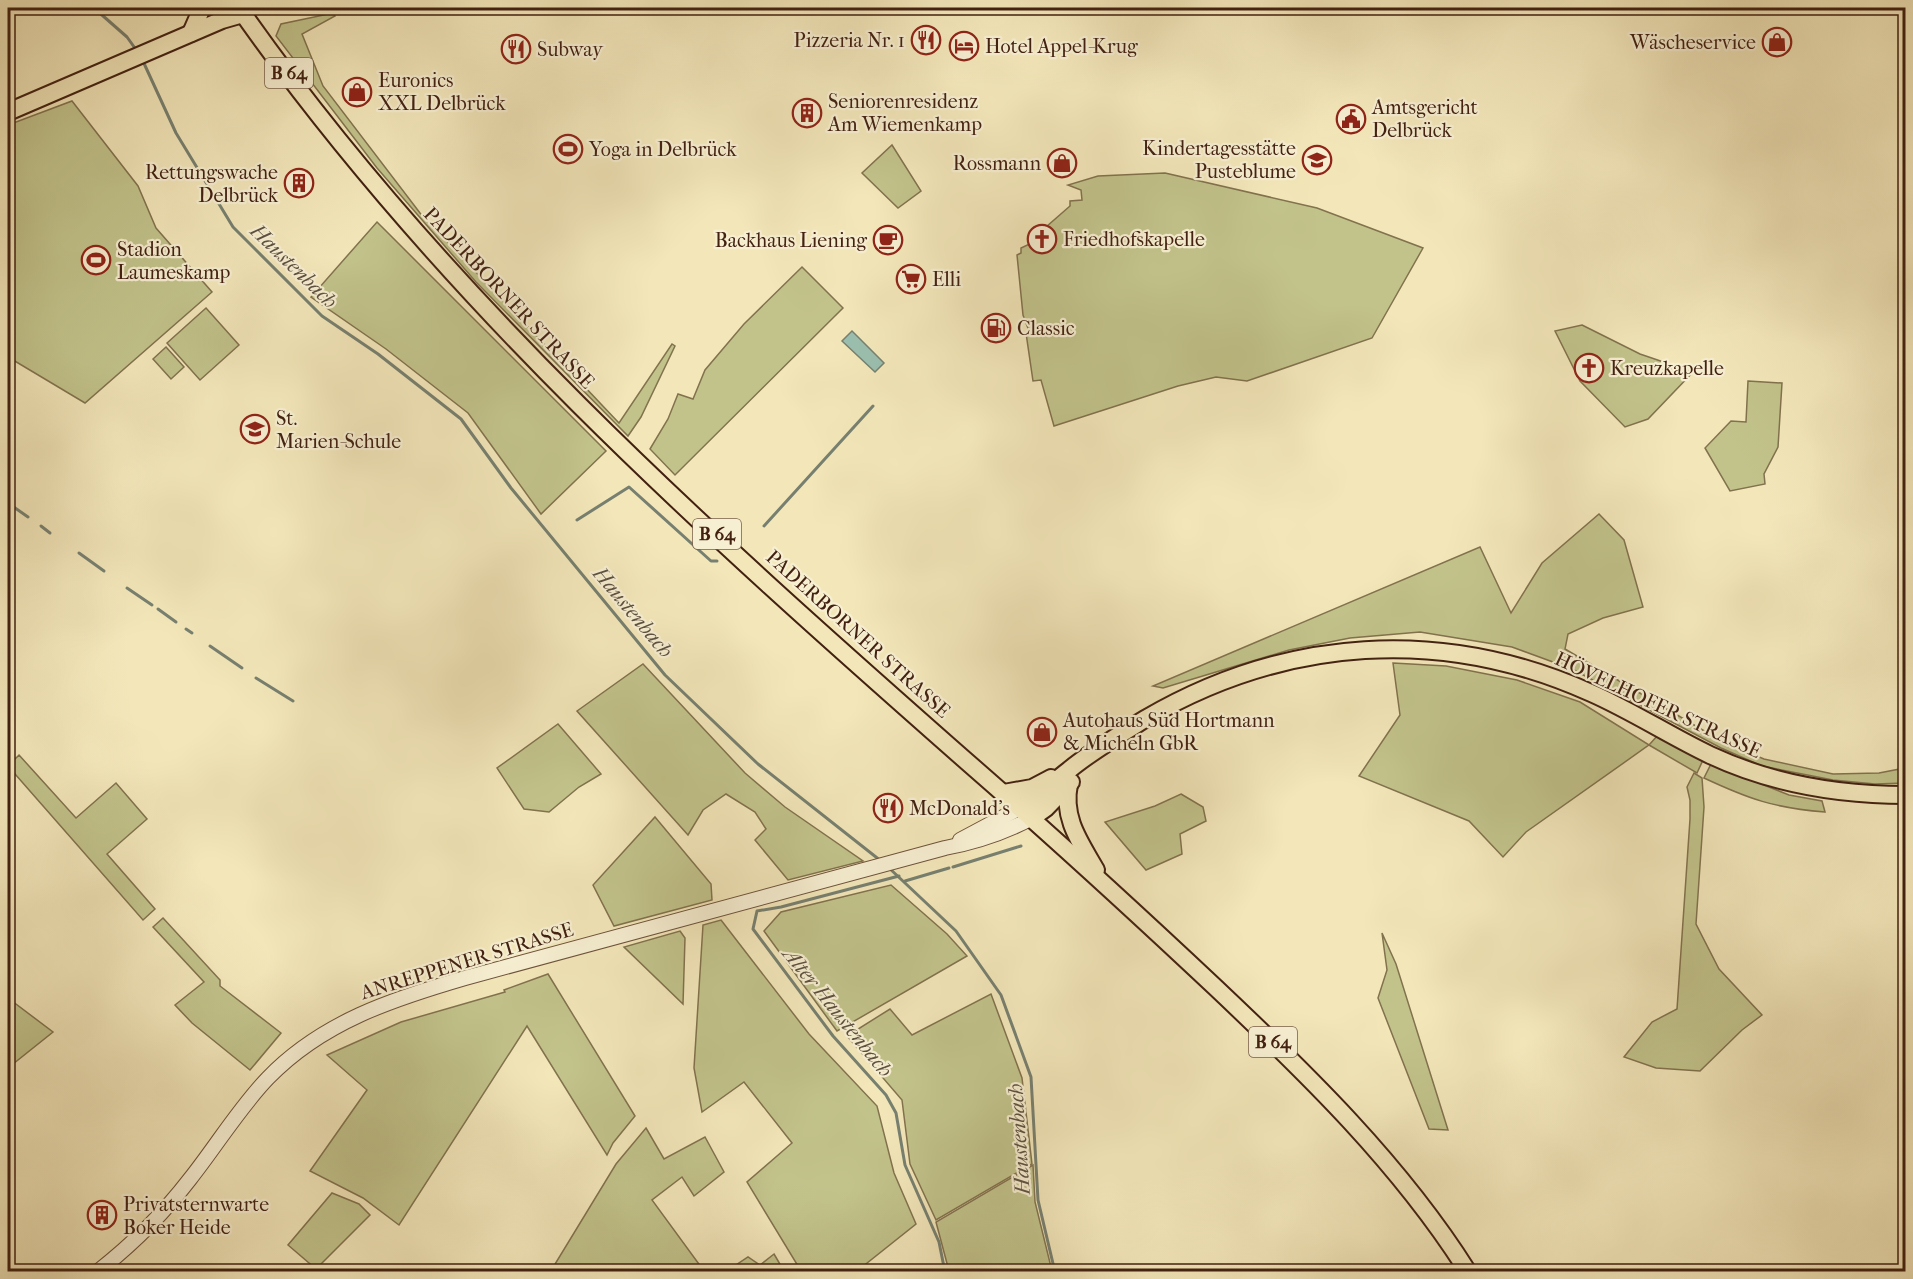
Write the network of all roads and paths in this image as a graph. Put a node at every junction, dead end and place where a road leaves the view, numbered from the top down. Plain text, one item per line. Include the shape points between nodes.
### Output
1 (201, 8) edge
2 (241, 10) edge
3 (191, 33) junction
4 (8, 112) edge
5 (1069, 777) junction
6 (1004, 794) junction
7 (1905, 795) edge
8 (1026, 814) junction
9 (1106, 886) junction
10 (97, 1272) edge
11 (1468, 1272) edge

1 - 3 main road
2 - 3 main road
2 - 6 main road, PADERBORNER STRASSE / B 64 via 360,166 538,361 692,512
3 - 4 main road
5 - 6 main road
5 - 7 main road, HÖVELHOFER STRASSE via 1093,752 1178,702 1234,679 1291,660 1386,647 1448,652 1521,666 1591,693 1711,755 1773,779 1832,791
5 - 8 main road, HÖVELHOFER STRASSE via 1042,795
5 - 9 main road via 1070,822
6 - 8 main road, PADERBORNER STRASSE / B 64
8 - 9 main road, PADERBORNER STRASSE / B 64
8 - 10 street, ANREPPENER STRASSE via 945,848 457,981 344,1021 314,1039 270,1076 165,1210
9 - 11 main road, PADERBORNER STRASSE / B 64 via 1324,1093 1396,1175

